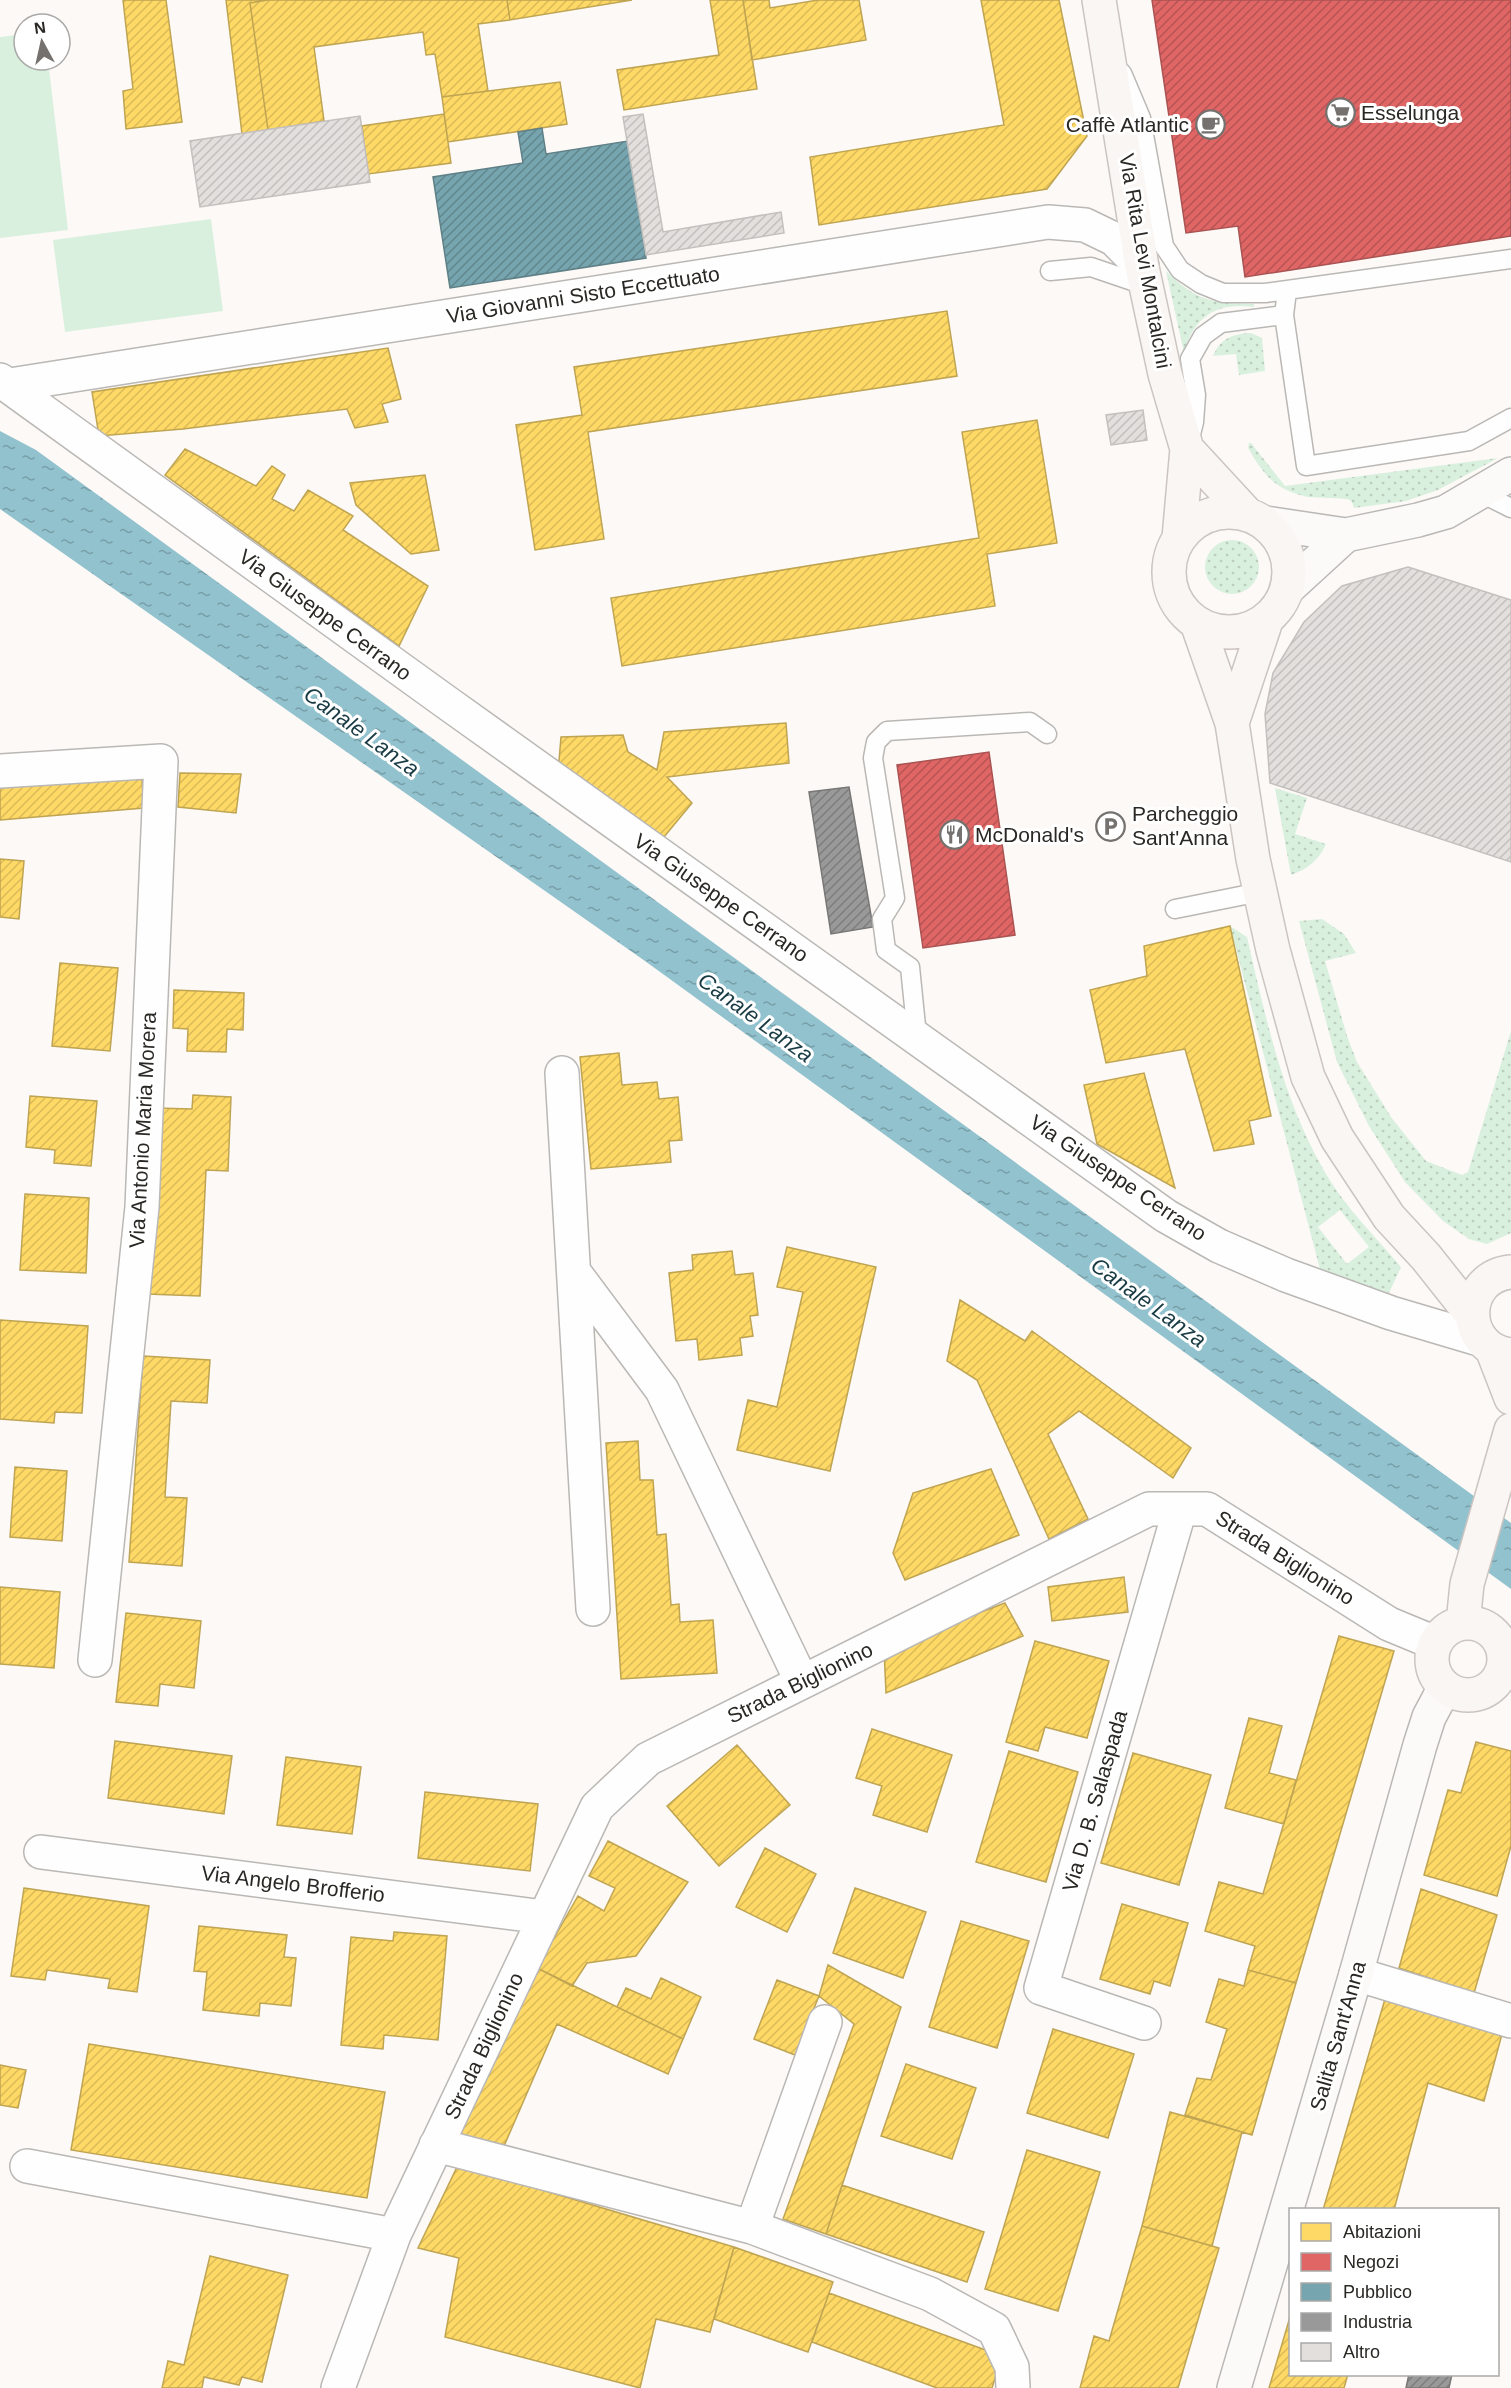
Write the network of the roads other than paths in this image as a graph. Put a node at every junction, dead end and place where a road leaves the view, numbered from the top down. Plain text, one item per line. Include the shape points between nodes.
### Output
1 (1099, 0) edge
2 (1105, 34) junction
3 (1511, 259) edge
4 (1050, 271) dead end
5 (1144, 277) junction
6 (1287, 291) junction
7 (1284, 315) junction
8 (5, 383) edge
9 (1511, 418) edge
10 (1187, 449) junction
11 (1511, 474) edge
12 (1481, 494) junction
13 (1511, 508) edge
14 (1256, 519) junction
15 (1346, 535) junction
16 (1179, 538) junction
17 (1287, 589) junction
18 (1267, 618) junction
19 (1197, 623) junction
20 (1232, 723) junction
21 (1047, 734) dead end
22 (0, 771) edge
23 (1260, 892) junction
24 (1175, 909) dead end
25 (916, 1036) junction
26 (562, 1073) dead end
27 (1426, 1257) junction
28 (574, 1272) junction
29 (1501, 1275) edge
30 (1489, 1340) edge
31 (1511, 1398) edge
32 (1511, 1433) edge
33 (1180, 1509) junction
34 (593, 1609) dead end
35 (1463, 1623) junction
36 (1435, 1643) junction
37 (94, 1660) dead end
38 (1508, 1660) edge
39 (802, 1682) junction
40 (1445, 1687) junction
41 (1479, 1693) junction
42 (1511, 1699) edge
43 (41, 1852) dead end
44 (544, 1917) junction
45 (1356, 1974) junction
46 (1511, 2021) edge
47 (825, 2022) dead end
48 (1144, 2023) dead end
49 (436, 2145) junction
50 (27, 2166) dead end
51 (752, 2227) junction
52 (394, 2235) junction
53 (338, 2388) edge
54 (1013, 2388) edge
55 (1234, 2388) edge

1 - 2 main road, Via Rita Levi Montalcini
2 - 5 main road, Via Rita Levi Montalcini
2 - 6 lane via 1141,118 1164,246 1180,270 1223,293
3 - 6 lane
4 - 5 lane via 1091,267
5 - 8 street, Via Giovanni Sisto Eccettuato via 1114,239 1085,225 1048,222
5 - 10 main road, Via Rita Levi Montalcini via 1165,374
6 - 7 lane
7 - 9 lane via 1306,466 1469,441
7 - 10 lane via 1221,322 1203,336 1190,359 1196,395
8 - 25 street, Via Giuseppe Cerrano
10 - 14 main road, Via Rita Levi Montalcini
10 - 16 main road, Via Rita Levi Montalcini
11 - 12 street
12 - 13 lane
12 - 15 street via 1446,512
14 - 15 street
14 - 16 main road via 1229,511 1209,515 1192,524
14 - 17 main road via 1278,537 1287,554
15 - 17 street
16 - 19 main road via 1170,555 1170,585 1182,611
17 - 18 main road via 1279,606
18 - 19 main road via 1252,628 1235,632 1215,631
18 - 20 main road
19 - 20 main road
20 - 23 main road
21 - 25 lane via 1030,722 886,731 876,742 873,758 895,898 882,919 886,951 910,967
22 - 37 street, Via Antonio Maria Morera via 161,760 141,1207
23 - 24 lane
23 - 27 main road via 1308,1077 1337,1138 1389,1217
25 - 30 street, Via Giuseppe Cerrano via 1166,1215 1219,1246 1391,1313
26 - 28 street
27 - 29 main road
27 - 30 main road
28 - 34 street
28 - 39 street via 662,1390
29 - 30 main road via 1481,1288 1474,1301
30 - 31 main road
32 - 35 main road via 1467,1584
33 - 36 street, Strada Biglionino via 1207,1509 1389,1624
33 - 39 street, Strada Biglionino via 1149,1509
33 - 48 street, Via D. B. Salaspada via 1041,1988
35 - 36 main road via 1442,1633
35 - 38 main road via 1486,1627 1496,1635
36 - 40 main road via 1433,1667
38 - 41 main road via 1498,1679
39 - 44 street, Strada Biglionino via 648,1759 597,1807
40 - 41 main road via 1455,1693
40 - 45 street, Salita Sant'Anna via 1420,1745
41 - 42 main road
43 - 44 street, Via Angelo Brofferio
44 - 49 street, Strada Biglionino
45 - 46 street
45 - 55 street, Salita Sant'Anna
47 - 51 street
49 - 51 street
49 - 52 street, Strada Biglionino
50 - 52 street
51 - 54 street via 930,2294 994,2329 1012,2367
52 - 53 street, Strada Biglionino

